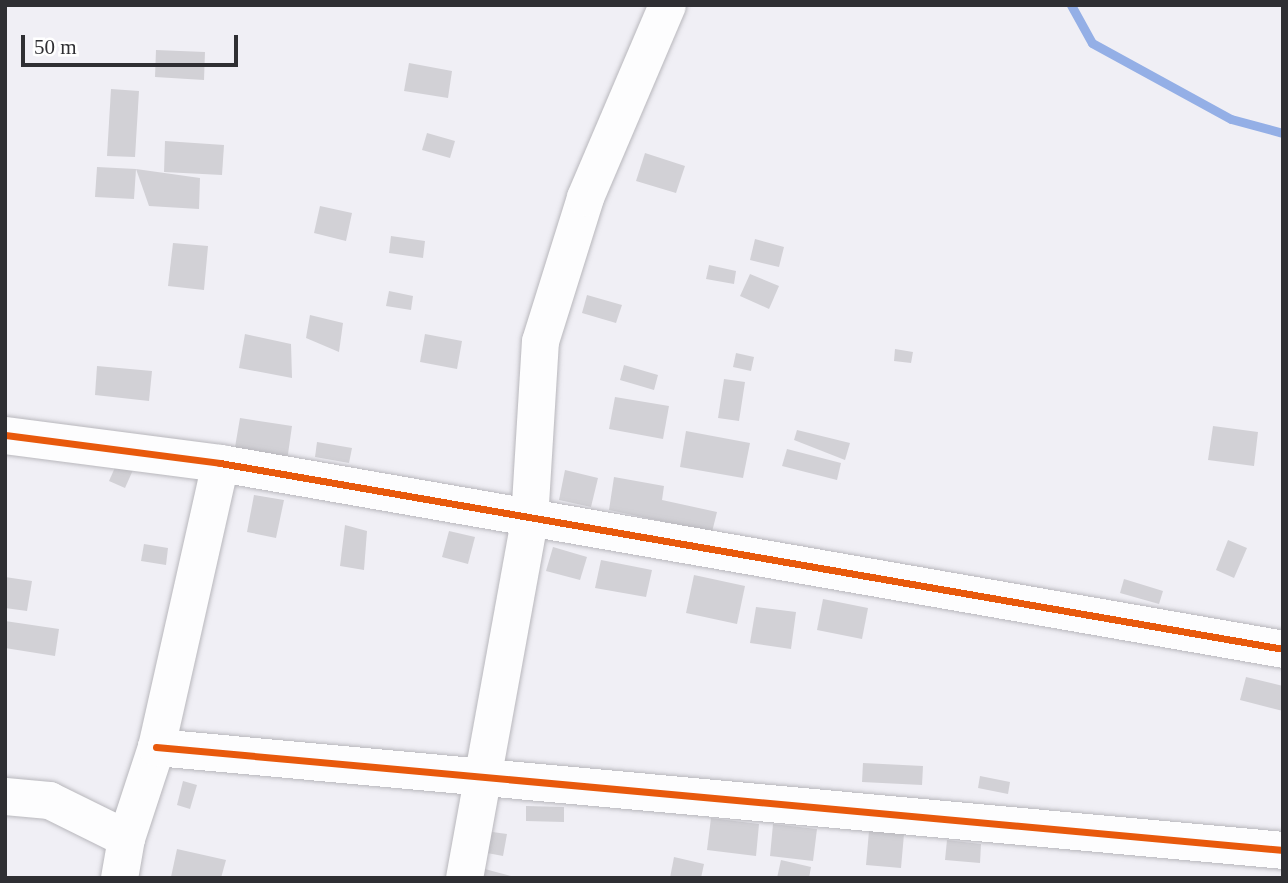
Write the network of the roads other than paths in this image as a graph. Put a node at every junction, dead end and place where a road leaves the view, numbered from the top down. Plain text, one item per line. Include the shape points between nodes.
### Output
1 (667, 5) edge
2 (5, 435) edge
3 (220, 463) junction
4 (529, 520) junction
5 (1283, 649) edge
6 (156, 747) junction
7 (480, 776) junction
8 (5, 796) edge
9 (127, 838) junction
10 (1283, 850) edge
11 (119, 878) edge
12 (464, 878) edge

1 - 4 street via 585,197 540,341
2 - 3 street
3 - 4 street
3 - 6 street
4 - 5 street
4 - 7 street
6 - 7 street
6 - 9 street
7 - 10 street
7 - 12 street
8 - 9 street via 49,800
9 - 11 street

